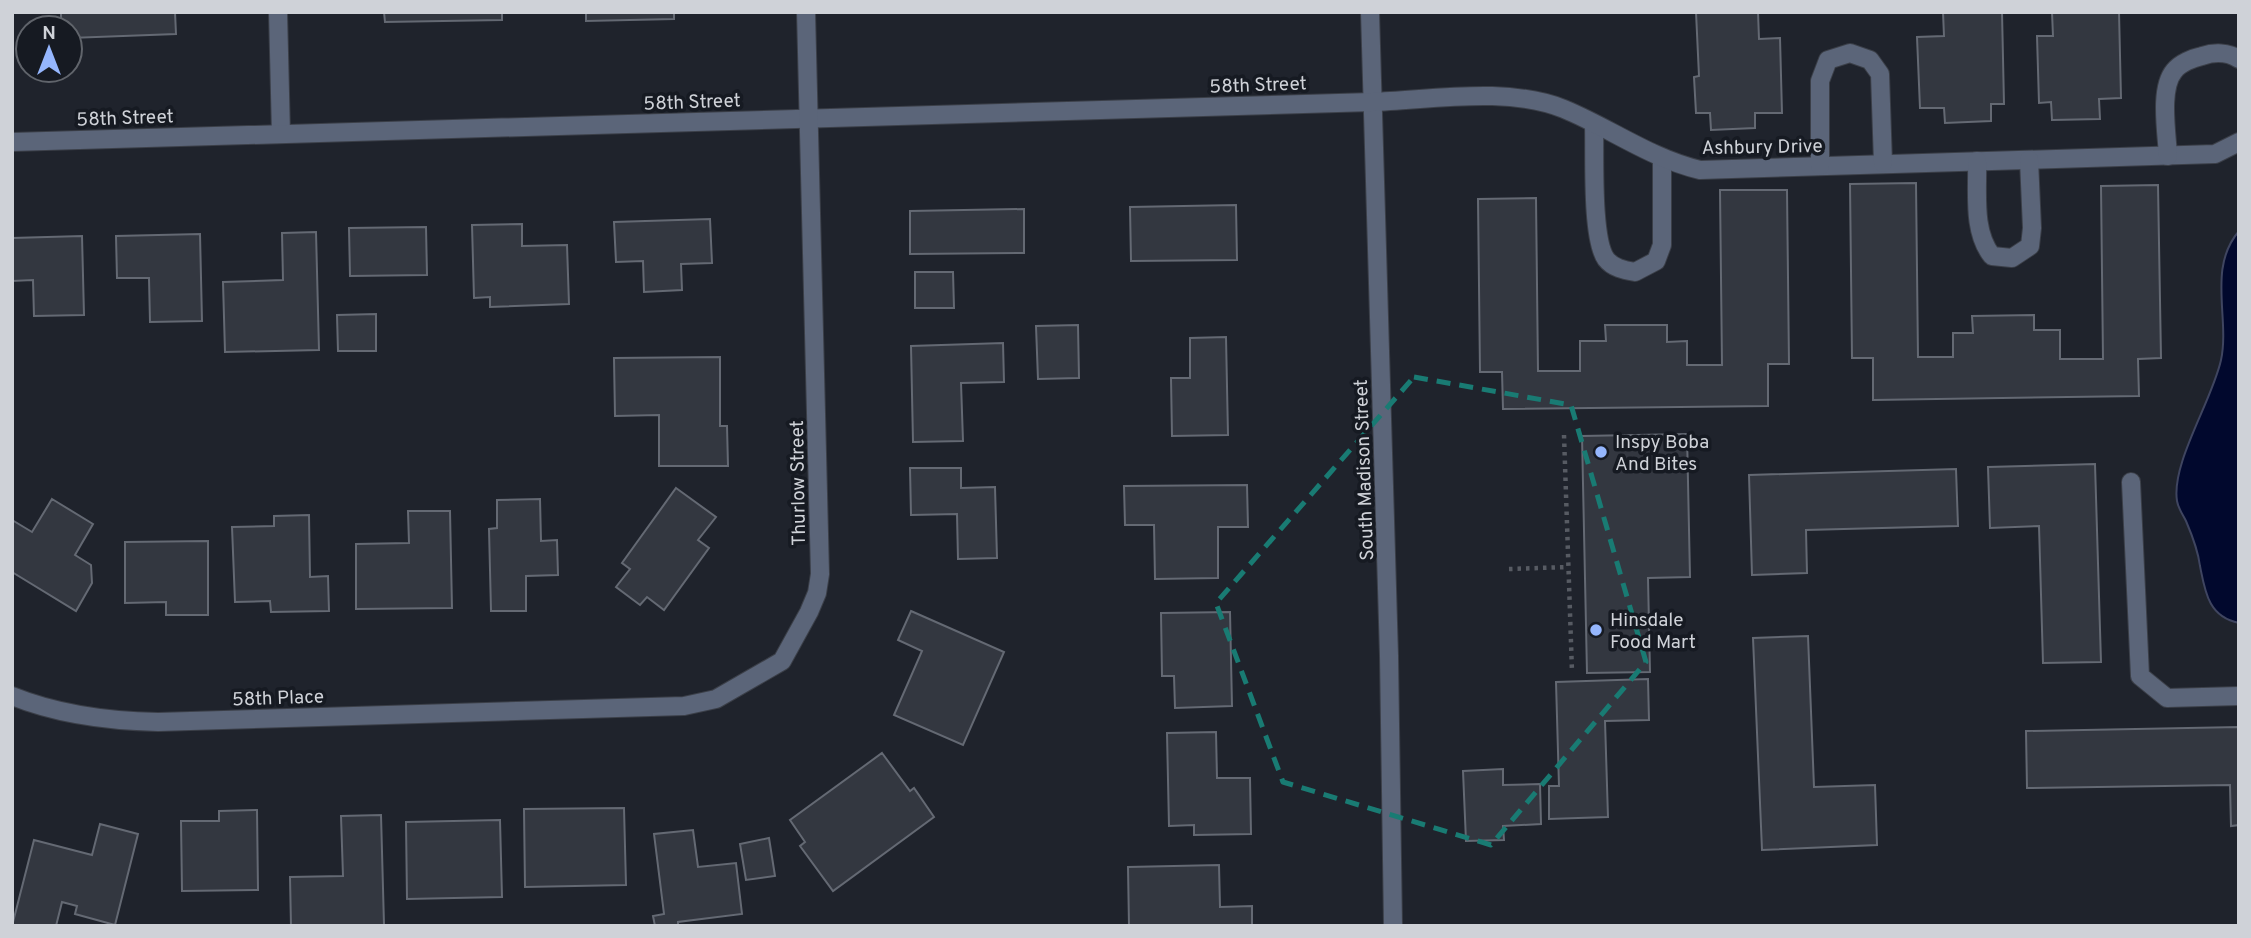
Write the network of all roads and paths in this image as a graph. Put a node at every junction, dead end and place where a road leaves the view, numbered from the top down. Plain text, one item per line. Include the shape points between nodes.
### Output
1 (278, 12) edge
2 (806, 12) edge
3 (1370, 12) edge
4 (2239, 59) edge
5 (1373, 102) junction
6 (809, 119) junction
7 (1594, 125) junction
8 (281, 134) junction
9 (12, 142) edge
10 (2239, 142) edge
11 (2168, 156) junction
12 (1662, 159) junction
13 (2029, 160) junction
14 (1977, 161) junction
15 (1883, 163) junction
16 (1820, 166) junction
17 (1564, 435) dead end
18 (2131, 482) dead end
19 (1568, 567) junction
20 (1509, 569) dead end
21 (1572, 672) dead end
22 (12, 696) edge
23 (2239, 696) edge
24 (509, 711) joint
25 (1393, 926) edge

1 - 8 street
2 - 6 street, Thurlow Street
3 - 5 street, South Madison Street
4 - 11 street via 2213,53 2191,59 2173,71 2165,96
5 - 6 street, 58th Street
5 - 7 street, Ashbury Drive via 1507,96 1564,109
5 - 25 street, South Madison Street via 1390,656
6 - 8 street, 58th Street
6 - 24 street, Thurlow Street via 821,574 809,612 782,661 716,699 684,706
7 - 12 street, Ashbury Drive
7 - 12 street via 1598,230 1606,258 1617,268 1635,272 1656,261 1662,245
8 - 9 street, 58th Street
10 - 11 street, Ashbury Drive via 2215,154
11 - 13 street, Ashbury Drive
12 - 16 street, Ashbury Drive via 1700,170
13 - 14 street, Ashbury Drive
13 - 14 street via 2030,246 2012,258 1992,256 1983,244
14 - 15 street, Ashbury Drive
15 - 16 street, Ashbury Drive
15 - 16 street via 1880,74 1870,60 1850,53 1828,60 1820,80
17 - 19 path
18 - 23 street via 2140,676 2167,698
19 - 20 path
19 - 21 path
22 - 24 street, 58th Place via 48,708 121,721

